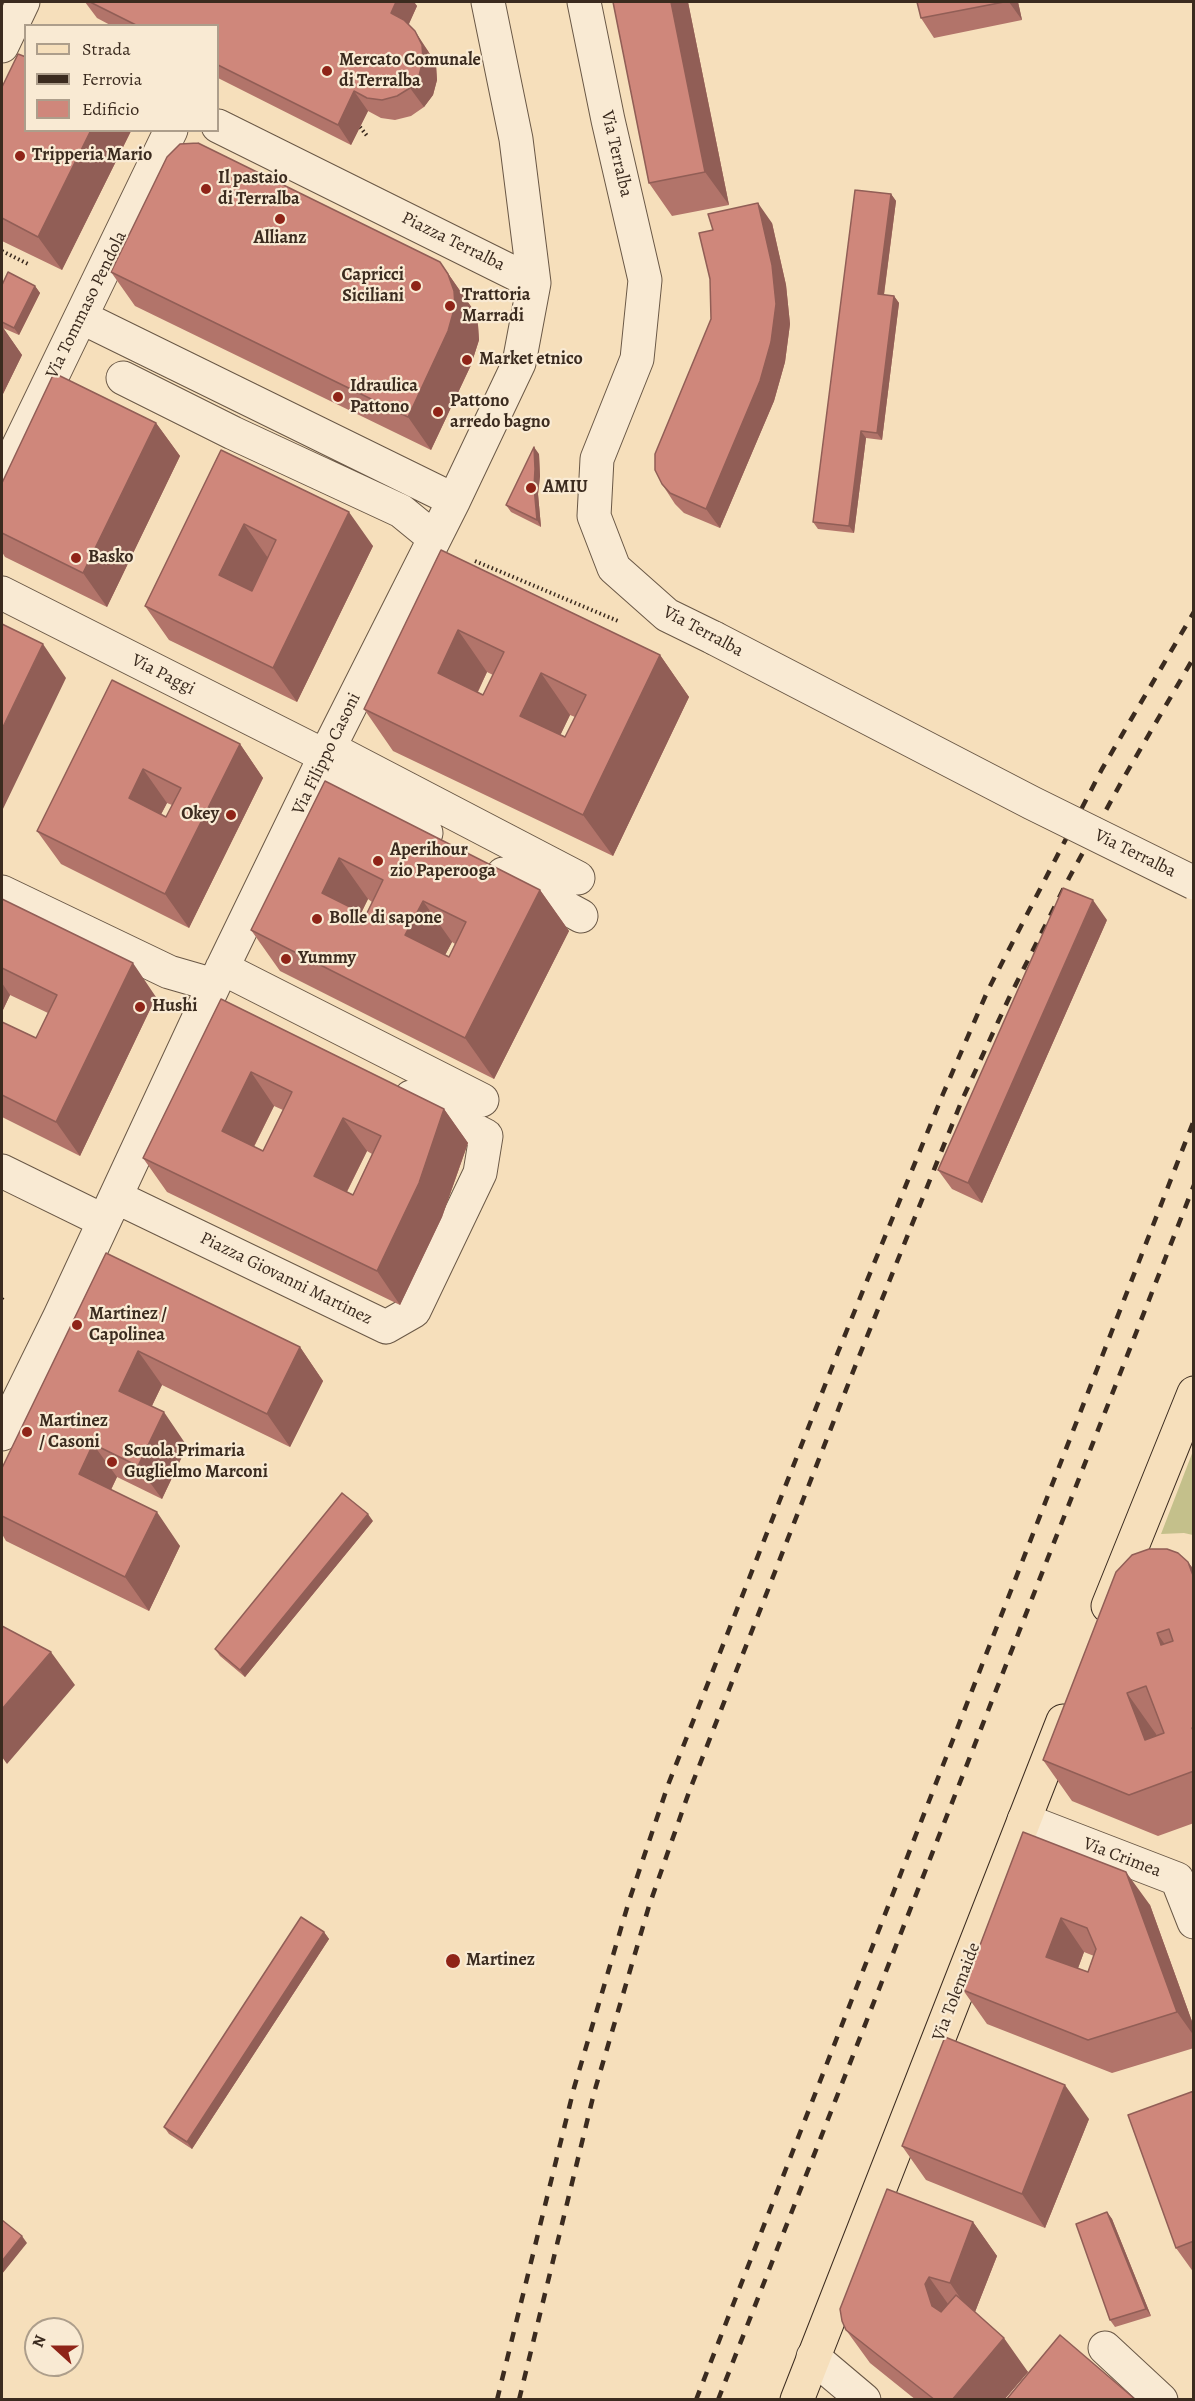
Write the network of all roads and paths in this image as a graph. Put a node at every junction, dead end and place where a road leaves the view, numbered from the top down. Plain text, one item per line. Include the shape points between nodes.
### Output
1 (584, 2) edge
2 (484, 3) edge
3 (219, 126) edge
4 (360, 127) dead end
5 (170, 132) edge
6 (368, 137) dead end
7 (2, 251) edge
8 (28, 264) edge
9 (534, 282) junction
10 (81, 317) junction
11 (123, 378) dead end
12 (233, 433) junction
13 (218, 462) edge
14 (2, 480) edge
15 (454, 500) junction
16 (434, 538) junction
17 (475, 561) dead end
18 (2, 593) edge
19 (626, 624) dead end
20 (323, 760) junction
21 (449, 845) edge
22 (479, 862) edge
23 (578, 878) dead end
24 (1194, 884) edge
25 (2, 892) edge
26 (581, 916) dead end
27 (226, 994) junction
28 (482, 1100) dead end
29 (2, 1172) edge
30 (110, 1209) junction
31 (1194, 1393) edge
32 (2, 1434) edge
33 (1158, 1566) edge
34 (1116, 1583) junction
35 (1095, 1637) edge
36 (1074, 1691) edge
37 (1024, 1820) junction
38 (1185, 1876) edge
39 (1194, 1922) edge
40 (1105, 2348) dead end
41 (813, 2357) junction
42 (797, 2400) edge
43 (864, 2400) edge
44 (1161, 2400) edge

1 - 24 street, Via Terralba, bridge via 645,280 637,359 597,459 594,516 614,568 667,615
2 - 9 street, Piazza Terralba via 516,140
3 - 9 street, Piazza Terralba
4 - 6 path
5 - 10 street, Via Tommaso Pendola
7 - 8 path
9 - 15 street, Via Filippo Casoni via 519,363
10 - 14 street, Via Tommaso Pendola
10 - 15 street
11 - 12 street
12 - 13 street
12 - 16 street via 401,511
15 - 16 street, Via Filippo Casoni
16 - 20 street, Via Filippo Casoni
17 - 19 path
18 - 20 street, Via Paggi
20 - 21 street
20 - 23 street
20 - 27 street, Via Filippo Casoni
22 - 26 street
25 - 27 street via 169,972
27 - 28 street
27 - 30 street, Via Filippo Casoni
27 - 30 street, Piazza Giovanni Martinez via 486,1136 480,1173 414,1311 386,1327
29 - 30 street, Piazza Giovanni Martinez
30 - 32 street
31 - 34 main road
33 - 34 main road
34 - 35 main road
36 - 37 main road, Via Tolemaide
37 - 38 street, Via Crimea
37 - 41 main road, Via Tolemaide
38 - 39 street, Via Crimea
40 - 44 street
41 - 42 main road, Via Tolemaide
41 - 43 street

